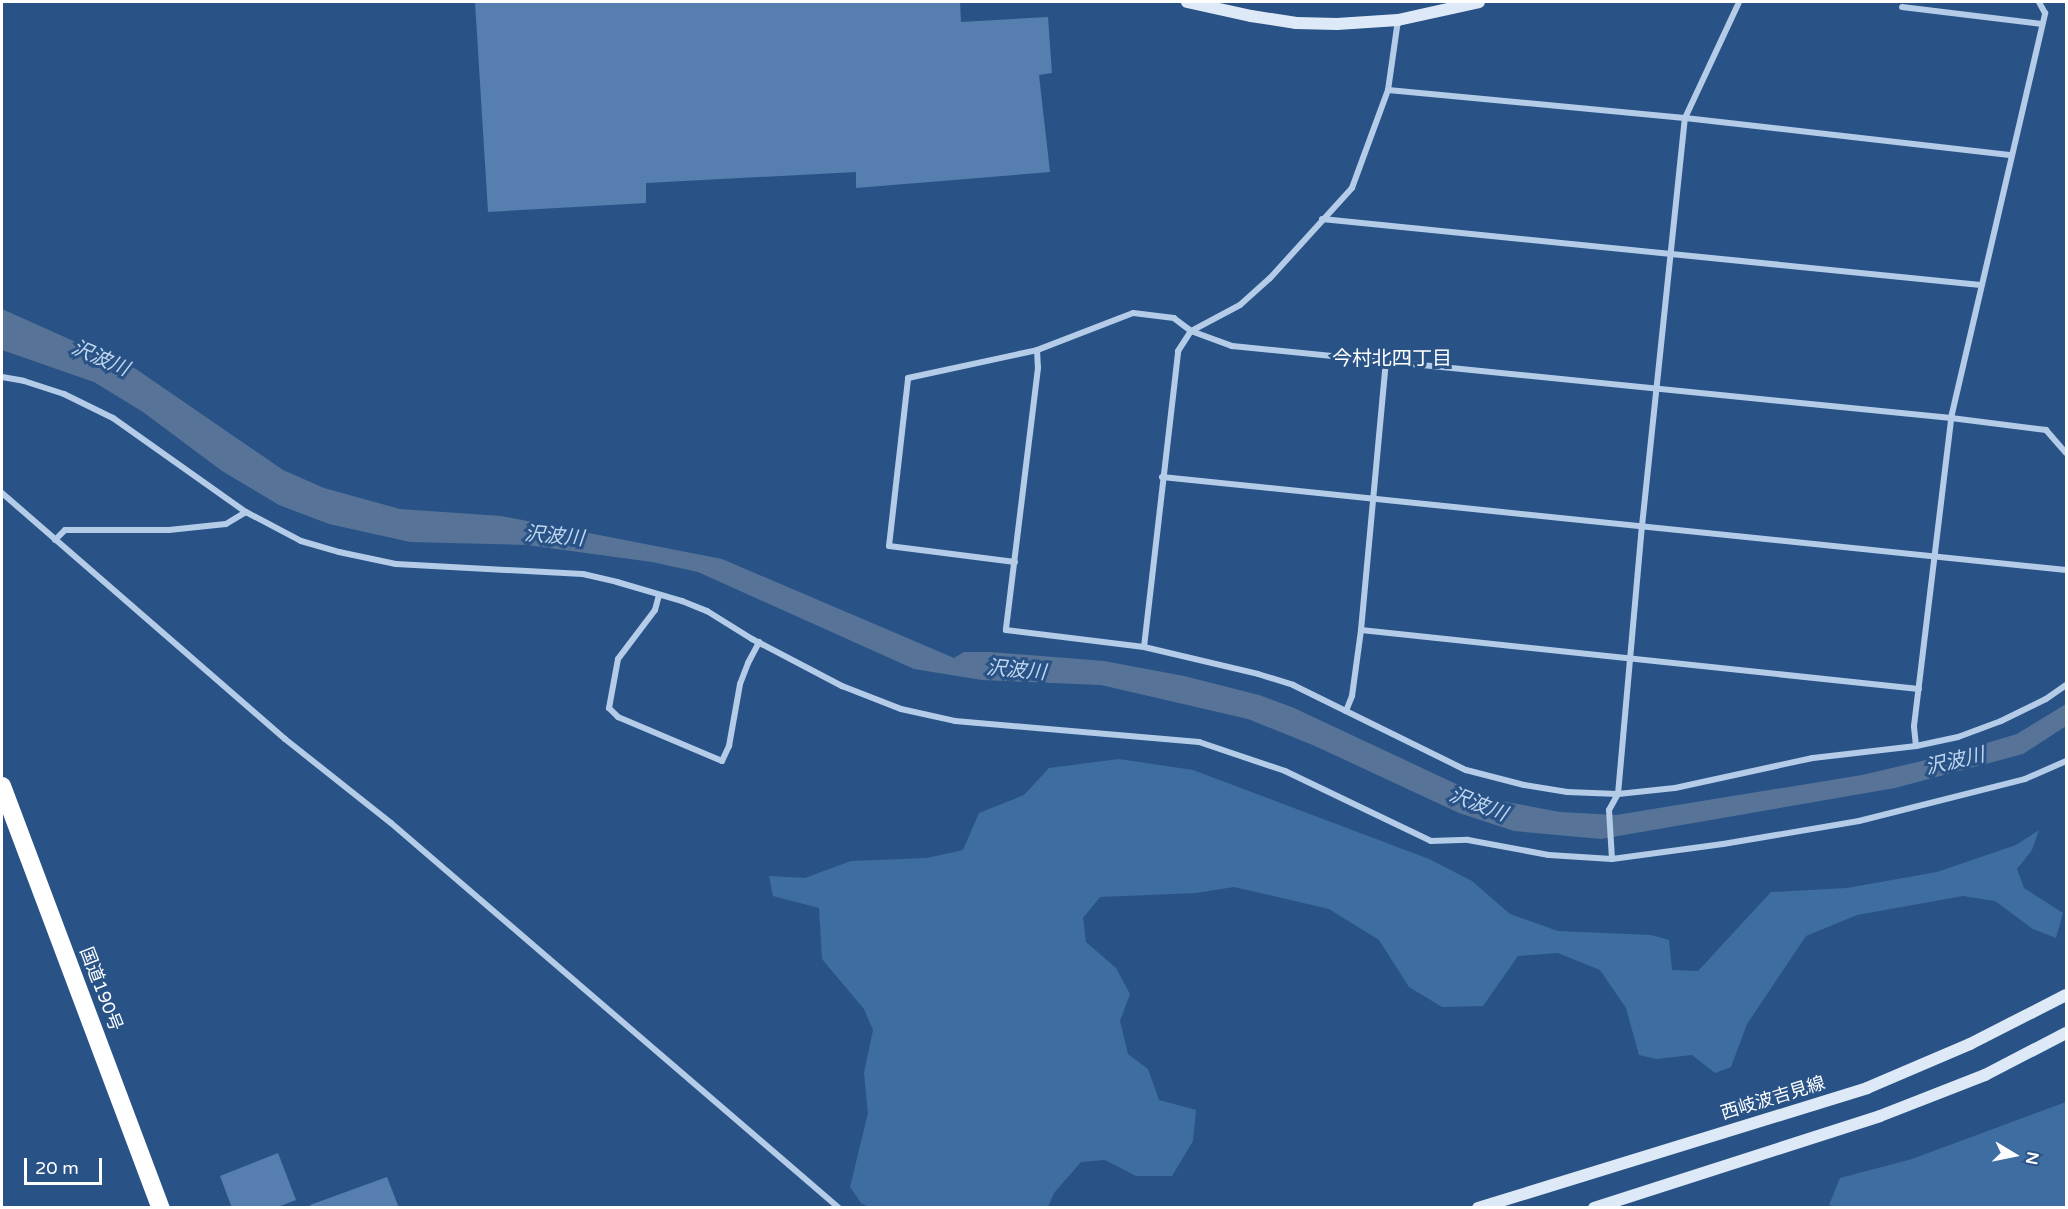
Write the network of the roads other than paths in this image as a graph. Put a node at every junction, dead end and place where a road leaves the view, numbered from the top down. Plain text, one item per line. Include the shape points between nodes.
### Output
1 (1187, 2) edge
2 (1479, 2) edge
3 (1739, 2) edge
4 (2039, 2) edge
5 (1902, 7) dead end
6 (1398, 20) junction
7 (2042, 24) junction
8 (1388, 90) junction
9 (1685, 118) junction
10 (2012, 155) junction
11 (1322, 219) junction
12 (1672, 254) junction
13 (1981, 285) junction
14 (1191, 331) junction
15 (1037, 350) junction
16 (1386, 362) junction
17 (2, 377) edge
18 (1657, 389) junction
19 (1951, 418) junction
20 (2067, 453) edge
21 (1162, 477) junction
22 (2, 493) edge
23 (1375, 500) junction
24 (246, 512) junction
25 (1642, 526) junction
26 (55, 540) junction
27 (1935, 558) junction
28 (1015, 562) junction
29 (2067, 570) edge
30 (659, 595) junction
31 (1361, 630) junction
32 (759, 642) junction
33 (1144, 647) junction
34 (1631, 657) junction
35 (2067, 685) edge
36 (1919, 689) junction
37 (1346, 711) junction
38 (1916, 746) junction
39 (2067, 761) edge
40 (2, 786) edge
41 (1618, 794) junction
42 (1612, 859) junction
43 (2067, 995) edge
44 (2067, 1033) edge
45 (1612, 1205) edge
46 (161, 1208) edge
47 (839, 1208) edge
48 (1478, 1208) edge
49 (1594, 1208) edge

1 - 6 main road via 1296,23
2 - 6 main road
3 - 9 street
4 - 7 street via 2044,13
5 - 7 street
6 - 8 street
7 - 10 street
8 - 9 street
8 - 11 street via 1352,188
9 - 10 street
9 - 12 street
10 - 13 street
11 - 12 street
11 - 14 street via 1270,278 1240,305
12 - 13 street
12 - 18 street
13 - 19 street
14 - 15 street via 1174,318 1133,313
14 - 16 street via 1232,346
14 - 21 street via 1178,351
15 - 28 street
15 - 28 street via 908,378 889,546
16 - 18 street
16 - 23 street
17 - 24 street via 64,394 113,418
18 - 19 street
18 - 25 street
19 - 20 street via 2046,430
19 - 27 street
21 - 23 street
21 - 33 street
22 - 26 street
23 - 25 street
23 - 31 street
24 - 26 street via 226,524 169,530 65,530
24 - 30 street via 301,541 396,564 584,574
25 - 27 street
25 - 34 street
26 - 47 street via 285,739 601,1000
27 - 29 street
27 - 36 street
28 - 33 street via 1006,630
30 - 32 street via 707,611
30 - 32 street via 655,610 618,659 609,708 618,717 722,760 729,746 740,684
31 - 34 street
31 - 37 street via 1352,696
32 - 42 street via 842,686 901,709 955,722 1199,742 1285,771 1431,841 1467,840 1548,855
33 - 37 street via 1293,685
34 - 36 street
34 - 41 street
35 - 38 street via 2001,722
36 - 38 street via 1914,726
37 - 41 street via 1466,770 1568,792
38 - 41 street via 1813,758 1675,788
39 - 42 street via 2025,778 1859,821
40 - 46 highway, 国道190号
41 - 42 street via 1609,810
43 - 48 main road, 西岐波吉見線 via 1970,1044 1867,1088
44 - 45 main road via 1985,1075 1880,1116
45 - 49 main road

